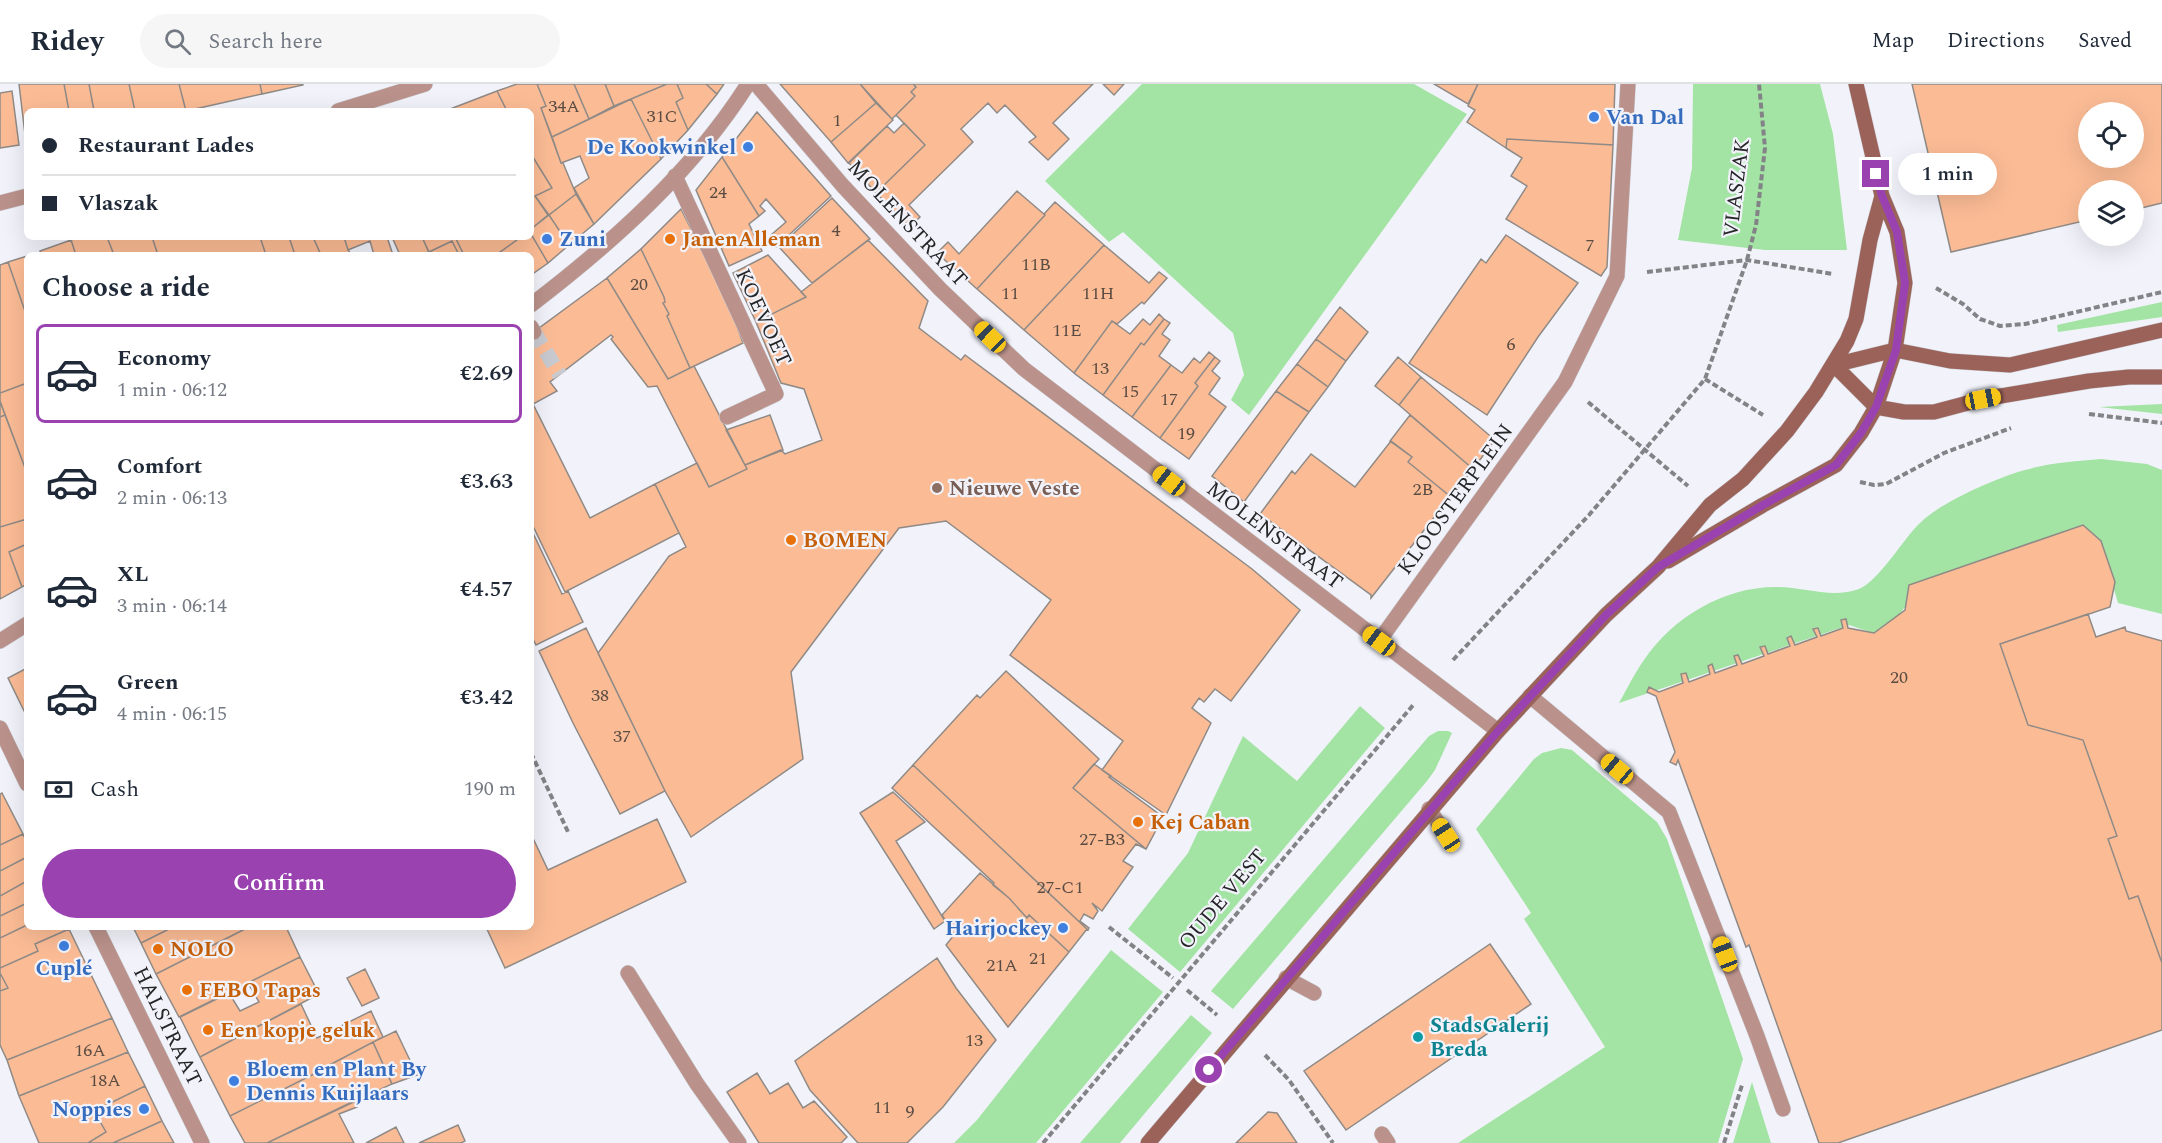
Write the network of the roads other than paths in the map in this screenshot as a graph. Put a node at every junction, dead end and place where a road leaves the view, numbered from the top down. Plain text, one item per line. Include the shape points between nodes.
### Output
1 (424, 84) edge
2 (748, 84) edge
3 (756, 84) edge
4 (1628, 84) edge
5 (1856, 84) edge
6 (348, 108) edge
7 (675, 176) junction
8 (1882, 196) junction
9 (24, 197) edge
10 (0, 203) edge
11 (534, 303) edge
12 (2162, 330) edge
13 (1896, 350) junction
14 (1834, 365) junction
15 (2162, 377) edge
16 (1876, 407) junction
17 (727, 417) dead end
18 (1658, 567) junction
19 (24, 626) edge
20 (0, 641) edge
21 (1379, 641) junction
22 (1530, 696) junction
23 (0, 728) edge
24 (1498, 731) junction
25 (24, 778) edge
26 (1430, 809) junction
27 (1446, 835) dead end
28 (97, 930) edge
29 (628, 973) dead end
30 (1286, 978) junction
31 (1314, 993) dead end
32 (1783, 1109) dead end
33 (202, 1143) edge
34 (738, 1143) edge
35 (1148, 1143) edge

1 - 6 street
2 - 7 street
3 - 21 street, MOLENSTRAAT via 843,186 932,281 1023,369
4 - 21 street, KLOOSTERPLEIN via 1617,276 1565,382
5 - 8 street
7 - 11 street via 602,248
7 - 17 street, KOEVOET via 776,394
8 - 13 street via 1897,232 1905,283
8 - 14 street via 1856,319
9 - 10 street
12 - 13 street via 2010,365 1950,361
13 - 14 street
13 - 16 street
14 - 16 street
14 - 18 street via 1787,431 1743,479 1710,505
15 - 16 street via 2066,384 1934,412
16 - 18 street via 1836,465
18 - 22 street via 1606,615
19 - 20 street
21 - 24 street, MOLENSTRAAT
22 - 24 street
22 - 32 street via 1669,812
23 - 25 street
24 - 26 street
26 - 27 street
26 - 30 street
28 - 33 street, HALSTRAAT
29 - 34 street
30 - 31 street
30 - 35 street

